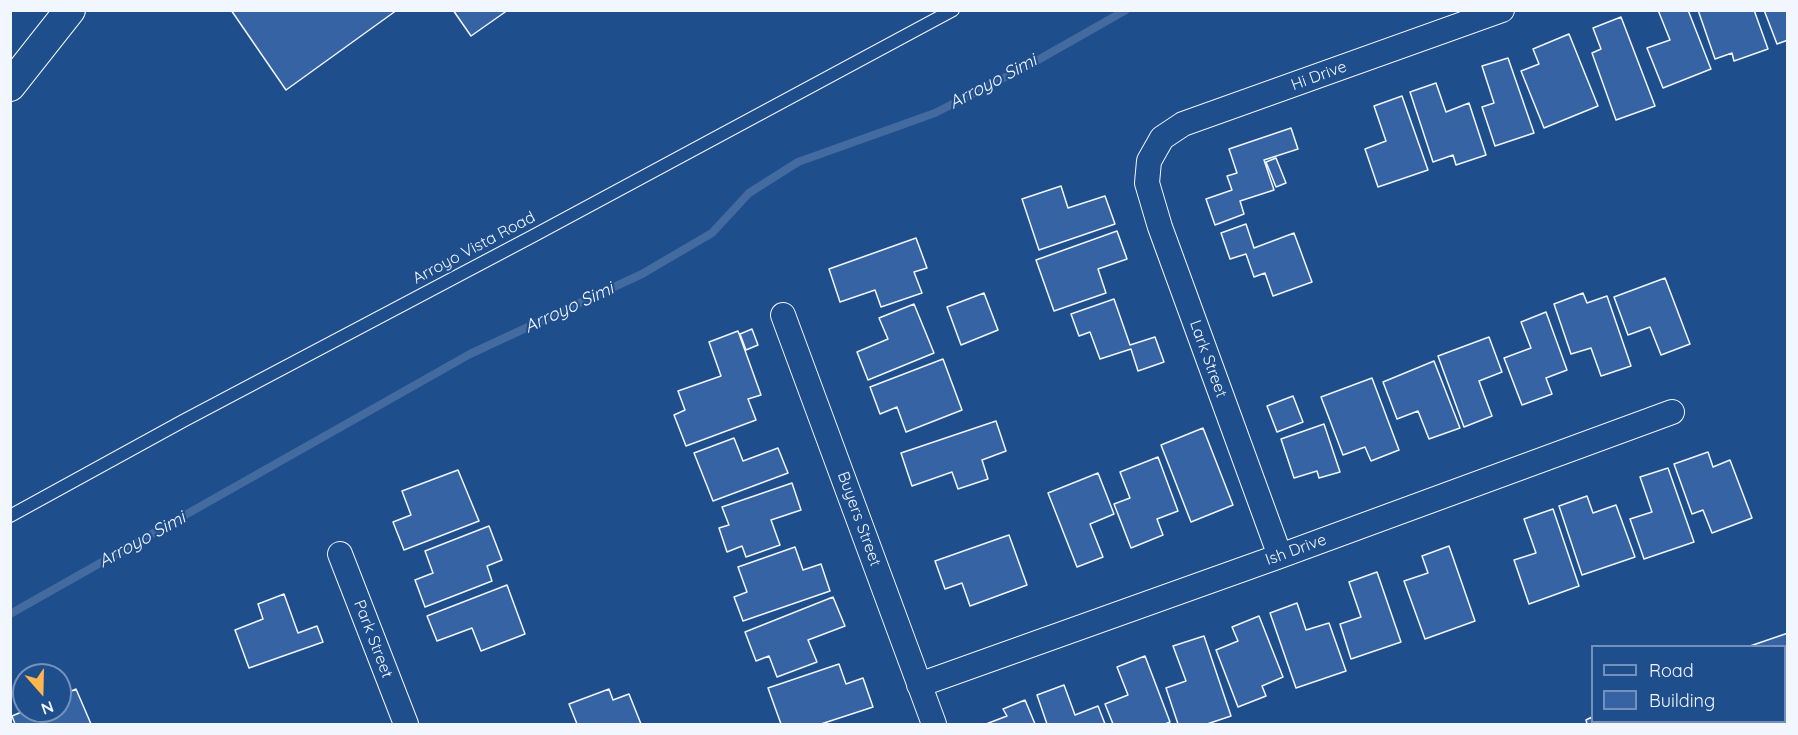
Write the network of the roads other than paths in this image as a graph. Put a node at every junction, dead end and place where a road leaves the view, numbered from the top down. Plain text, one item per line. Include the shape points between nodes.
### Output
1 (70, 10) edge
2 (953, 10) edge
3 (1503, 10) edge
4 (10, 86) edge
5 (1149, 161) joint
6 (783, 315) dead end
7 (1672, 412) dead end
8 (10, 516) edge
9 (339, 554) dead end
10 (1280, 556) junction
11 (919, 685) junction
12 (406, 724) edge
13 (934, 724) edge

1 - 4 street
2 - 8 lane, Arroyo Vista Road
3 - 5 street, Hi Drive via 1183,124 1162,138
5 - 10 street, Lark Street via 1147,183 1160,227
6 - 11 street, Buyers Street
7 - 10 street, Ish Drive
9 - 12 street, Park Street
10 - 11 street, Ish Drive
11 - 13 street, Buyers Street

